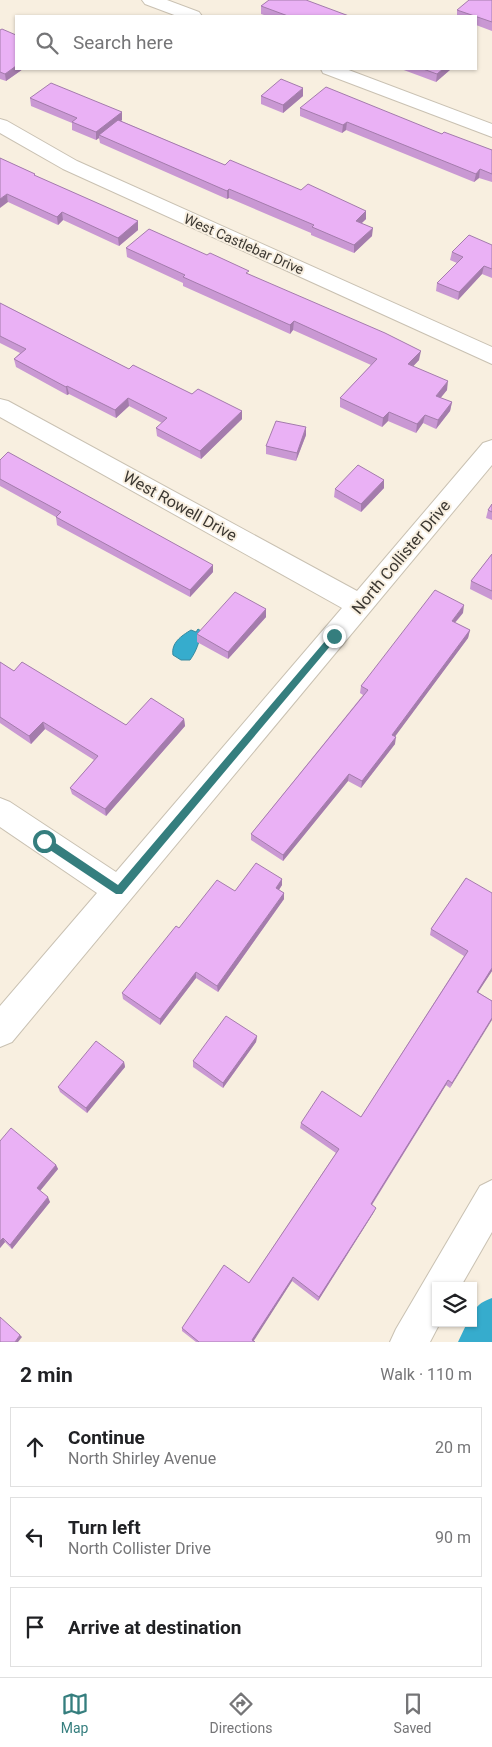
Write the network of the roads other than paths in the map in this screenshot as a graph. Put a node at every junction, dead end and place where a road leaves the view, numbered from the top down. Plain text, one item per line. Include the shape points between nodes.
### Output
1 (151, 0) edge
2 (190, 15) edge
3 (333, 70) edge
4 (0, 125) edge
5 (492, 131) edge
6 (492, 356) edge
7 (0, 407) edge
8 (492, 449) edge
9 (360, 606) junction
10 (0, 811) edge
11 (119, 891) junction
12 (0, 1031) edge
13 (492, 1198) edge
14 (443, 1282) edge
15 (432, 1303) edge
16 (409, 1342) edge

1 - 2 street
3 - 5 street
4 - 6 street, West Castlebar Drive via 70,165
7 - 9 street, West Rowell Drive
8 - 9 street, North Collister Drive
9 - 11 street, North Collister Drive
10 - 11 street
11 - 12 street, North Collister Drive
13 - 14 street
15 - 16 street

